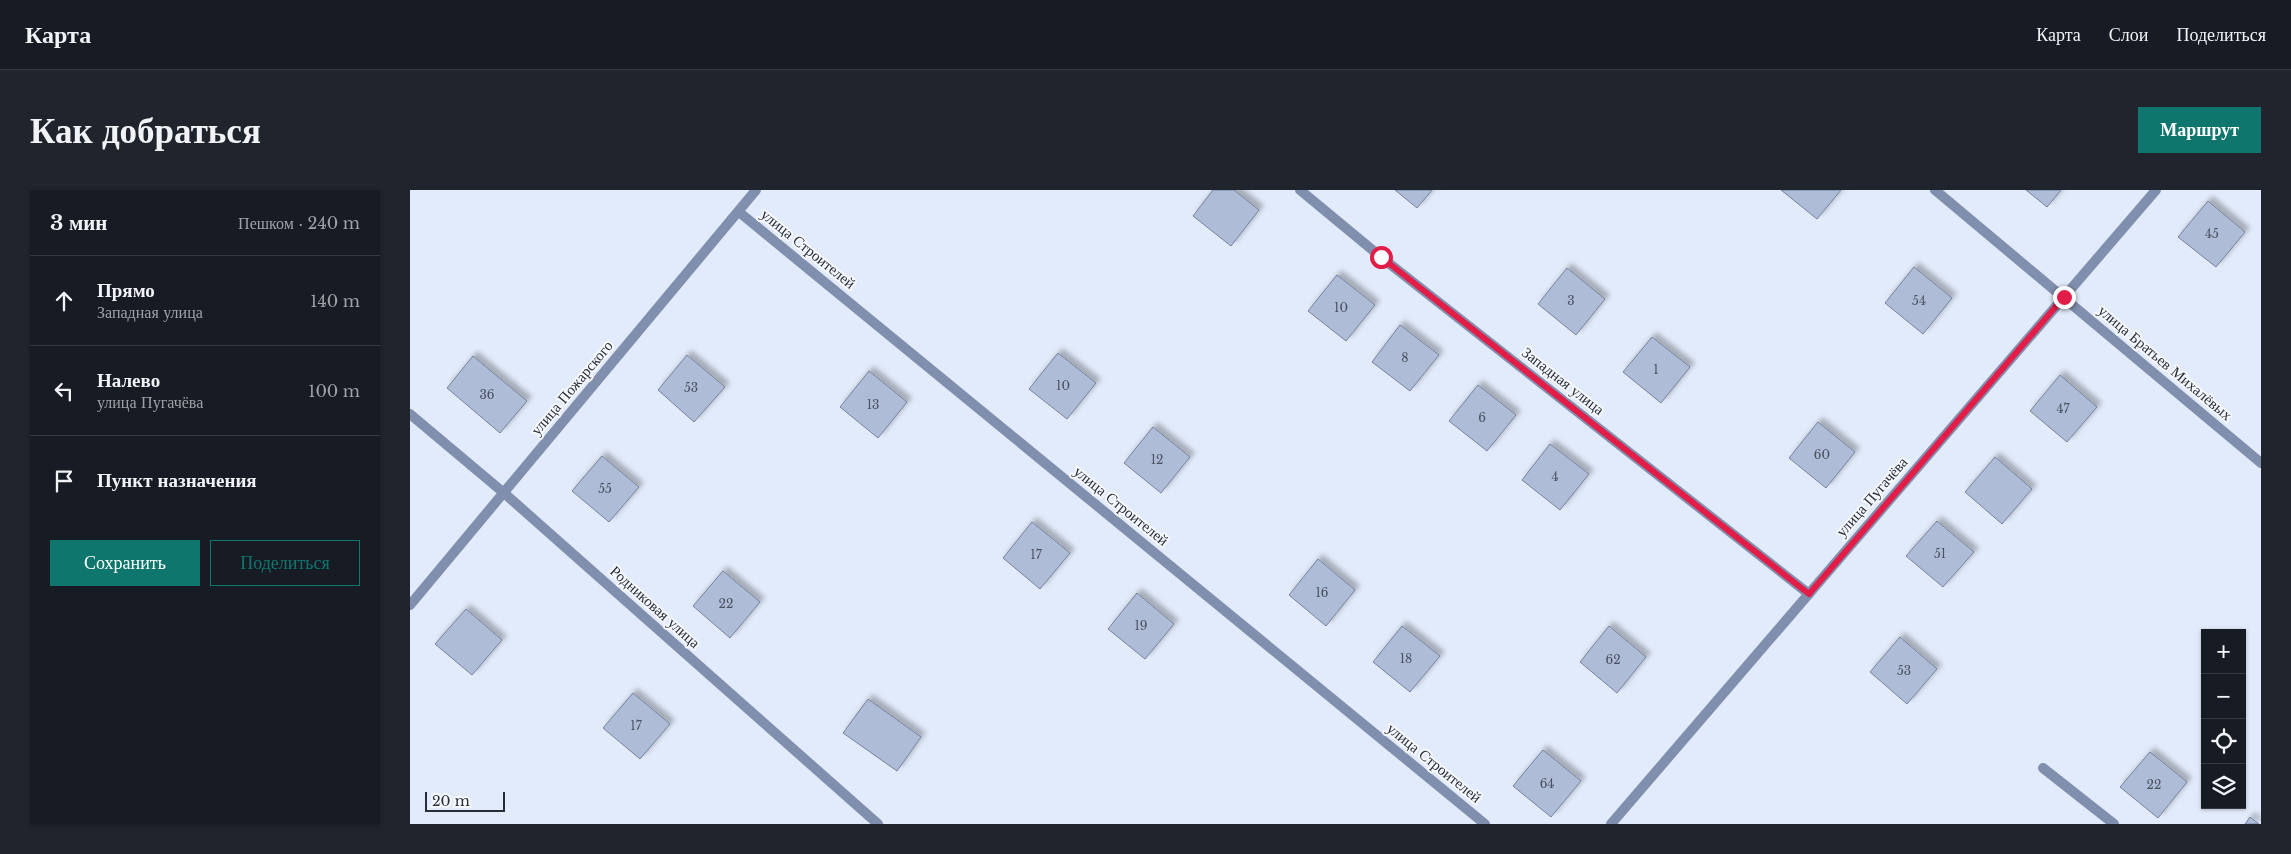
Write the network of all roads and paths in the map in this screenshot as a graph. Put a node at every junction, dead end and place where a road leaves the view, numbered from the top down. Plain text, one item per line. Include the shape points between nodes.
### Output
1 (756, 190) edge
2 (1300, 190) edge
3 (1935, 190) edge
4 (2156, 190) edge
5 (739, 212) junction
6 (2064, 297) junction
7 (410, 414) edge
8 (2261, 463) edge
9 (504, 493) junction
10 (1809, 594) junction
11 (410, 605) edge
12 (2043, 768) dead end
13 (878, 824) edge
14 (1485, 824) edge
15 (1611, 824) edge
16 (2114, 824) edge

1 - 5 street, улица Пожарского
2 - 10 street, Западная улица
3 - 6 street, улица Братьев Михалёвых
4 - 6 street, улица Пугачёва
5 - 9 street, улица Пожарского
5 - 14 street, улица Строителей
6 - 8 street, улица Братьев Михалёвых
6 - 10 street, улица Пугачёва
7 - 9 street, Родниковая улица
9 - 11 street, улица Пожарского
9 - 13 street, Родниковая улица
10 - 15 street, улица Пугачёва
12 - 16 street

